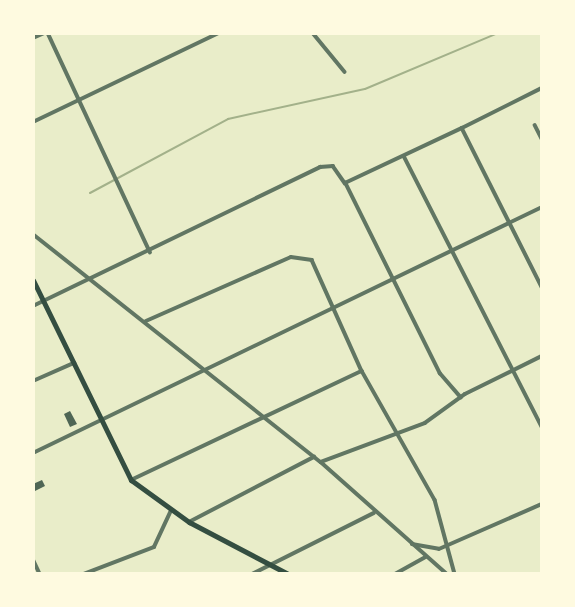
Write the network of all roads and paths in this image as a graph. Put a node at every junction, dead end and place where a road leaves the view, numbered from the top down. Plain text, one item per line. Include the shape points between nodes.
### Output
1 (46, 33) edge
2 (219, 33) edge
3 (313, 33) edge
4 (33, 38) edge
5 (345, 72) dead end
6 (542, 88) edge
7 (79, 101) junction
8 (33, 122) edge
9 (535, 125) dead end
10 (462, 128) junction
11 (542, 139) edge
12 (404, 156) junction
13 (345, 183) junction
14 (542, 207) edge
15 (509, 223) junction
16 (33, 234) edge
17 (150, 253) junction
18 (451, 253) junction
19 (391, 280) junction
20 (33, 281) edge
21 (90, 281) junction
22 (542, 287) edge
23 (43, 302) junction
24 (33, 306) edge
25 (333, 309) junction
26 (146, 321) junction
27 (542, 356) edge
28 (74, 363) junction
29 (205, 371) junction
30 (362, 371) junction
31 (513, 372) junction
32 (33, 381) edge
33 (461, 398) junction
34 (263, 420) junction
35 (102, 421) junction
36 (542, 427) edge
37 (394, 430) junction
38 (33, 453) edge
39 (314, 457) junction
40 (321, 463) junction
41 (131, 480) junction
42 (542, 503) edge
43 (171, 511) junction
44 (373, 513) junction
45 (188, 522) junction
46 (410, 543) junction
47 (449, 546) junction
48 (426, 557) junction
49 (34, 563) edge
50 (267, 566) junction
51 (254, 573) edge
52 (40, 574) edge
53 (84, 574) edge
54 (288, 574) edge
55 (395, 574) edge
56 (447, 574) edge
57 (456, 574) edge

1 - 4 street
1 - 7 street
2 - 7 street
3 - 5 street
6 - 10 street
7 - 8 street
7 - 17 street
9 - 11 street
10 - 12 street
10 - 15 street
12 - 13 street
12 - 18 street via 419,175
13 - 17 street via 333,166 320,167
13 - 19 street
14 - 15 street
15 - 18 street
15 - 22 street
16 - 21 street
17 - 21 street
18 - 19 street
18 - 31 street
19 - 25 street
19 - 33 street via 440,374
20 - 23 main road
21 - 23 street
21 - 26 street
23 - 24 street
23 - 28 main road
25 - 26 street via 312,260 302,254
25 - 29 street
25 - 30 street
26 - 29 street
27 - 31 street
28 - 32 street
28 - 35 main road
29 - 34 street
29 - 35 street
30 - 34 street
30 - 37 street
31 - 33 street
31 - 36 street
33 - 37 street via 425,423
34 - 39 street
34 - 41 street
35 - 38 street
35 - 41 main road
37 - 40 street
37 - 47 street via 435,500
39 - 40 street
39 - 45 street
40 - 44 street
41 - 43 main road
42 - 47 street
43 - 45 main road
43 - 53 street via 153,547
44 - 46 street
44 - 50 street
45 - 50 main road
46 - 47 street
46 - 48 street
47 - 57 street
48 - 55 street
48 - 56 street
49 - 52 street
50 - 51 street
50 - 54 main road

